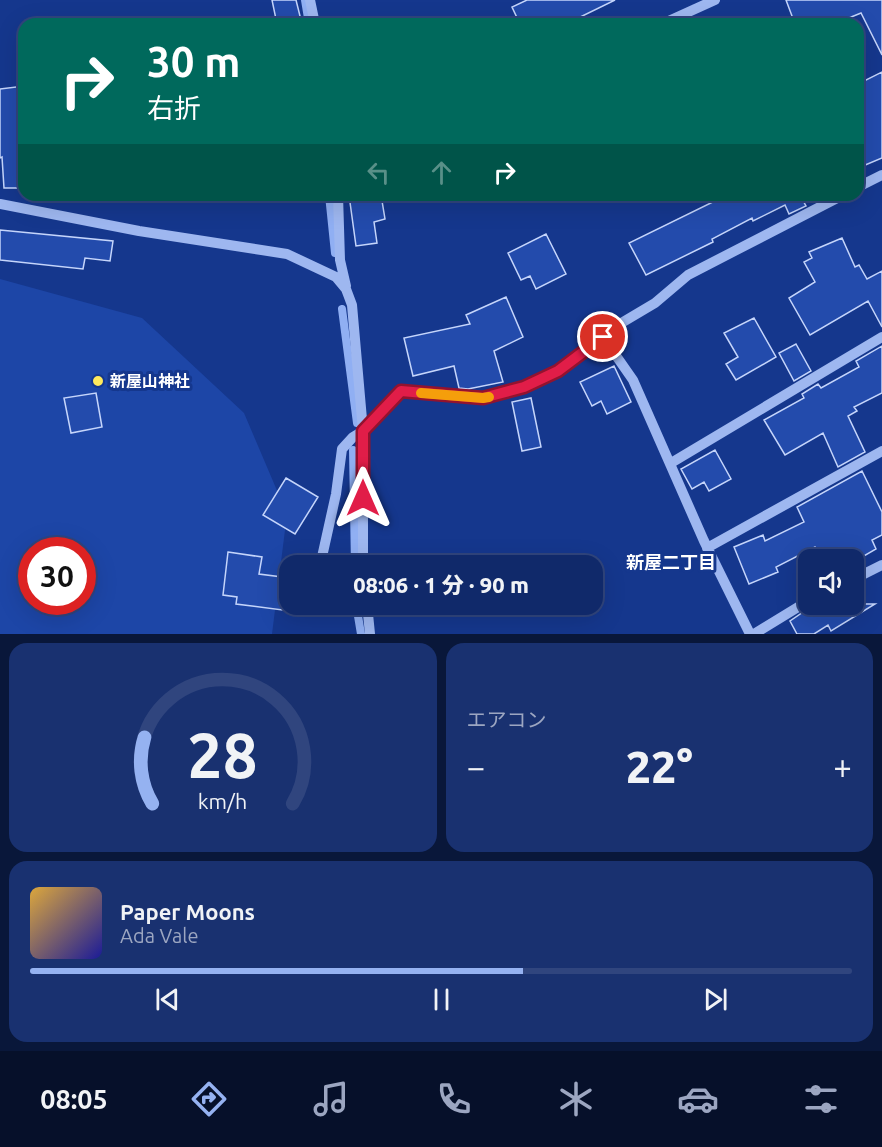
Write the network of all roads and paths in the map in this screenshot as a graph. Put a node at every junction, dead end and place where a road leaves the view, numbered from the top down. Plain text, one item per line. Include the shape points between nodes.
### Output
1 (310, 0) edge
2 (715, 0) edge
3 (314, 18) edge
4 (675, 18) edge
5 (882, 175) edge
6 (864, 184) edge
7 (338, 201) edge
8 (831, 201) edge
9 (0, 204) edge
10 (346, 289) junction
11 (603, 337) junction
12 (882, 337) edge
13 (363, 431) junction
14 (882, 451) edge
15 (671, 463) junction
16 (707, 548) junction
17 (322, 555) edge
18 (363, 555) edge
19 (882, 565) edge
20 (864, 574) edge
21 (798, 607) edge
22 (368, 615) edge
23 (370, 634) edge
24 (752, 634) edge

1 - 3 street
2 - 4 street
5 - 6 street
7 - 10 street via 340,260
8 - 11 street via 688,274 655,303
9 - 10 street via 287,254 336,277
10 - 13 street via 352,305
11 - 13 street via 558,371 524,387 483,398 401,391
11 - 15 street via 633,380
12 - 15 street
13 - 17 street via 342,449
13 - 18 street
14 - 16 street
15 - 16 street
16 - 24 street
19 - 20 street
21 - 24 street
22 - 23 street

